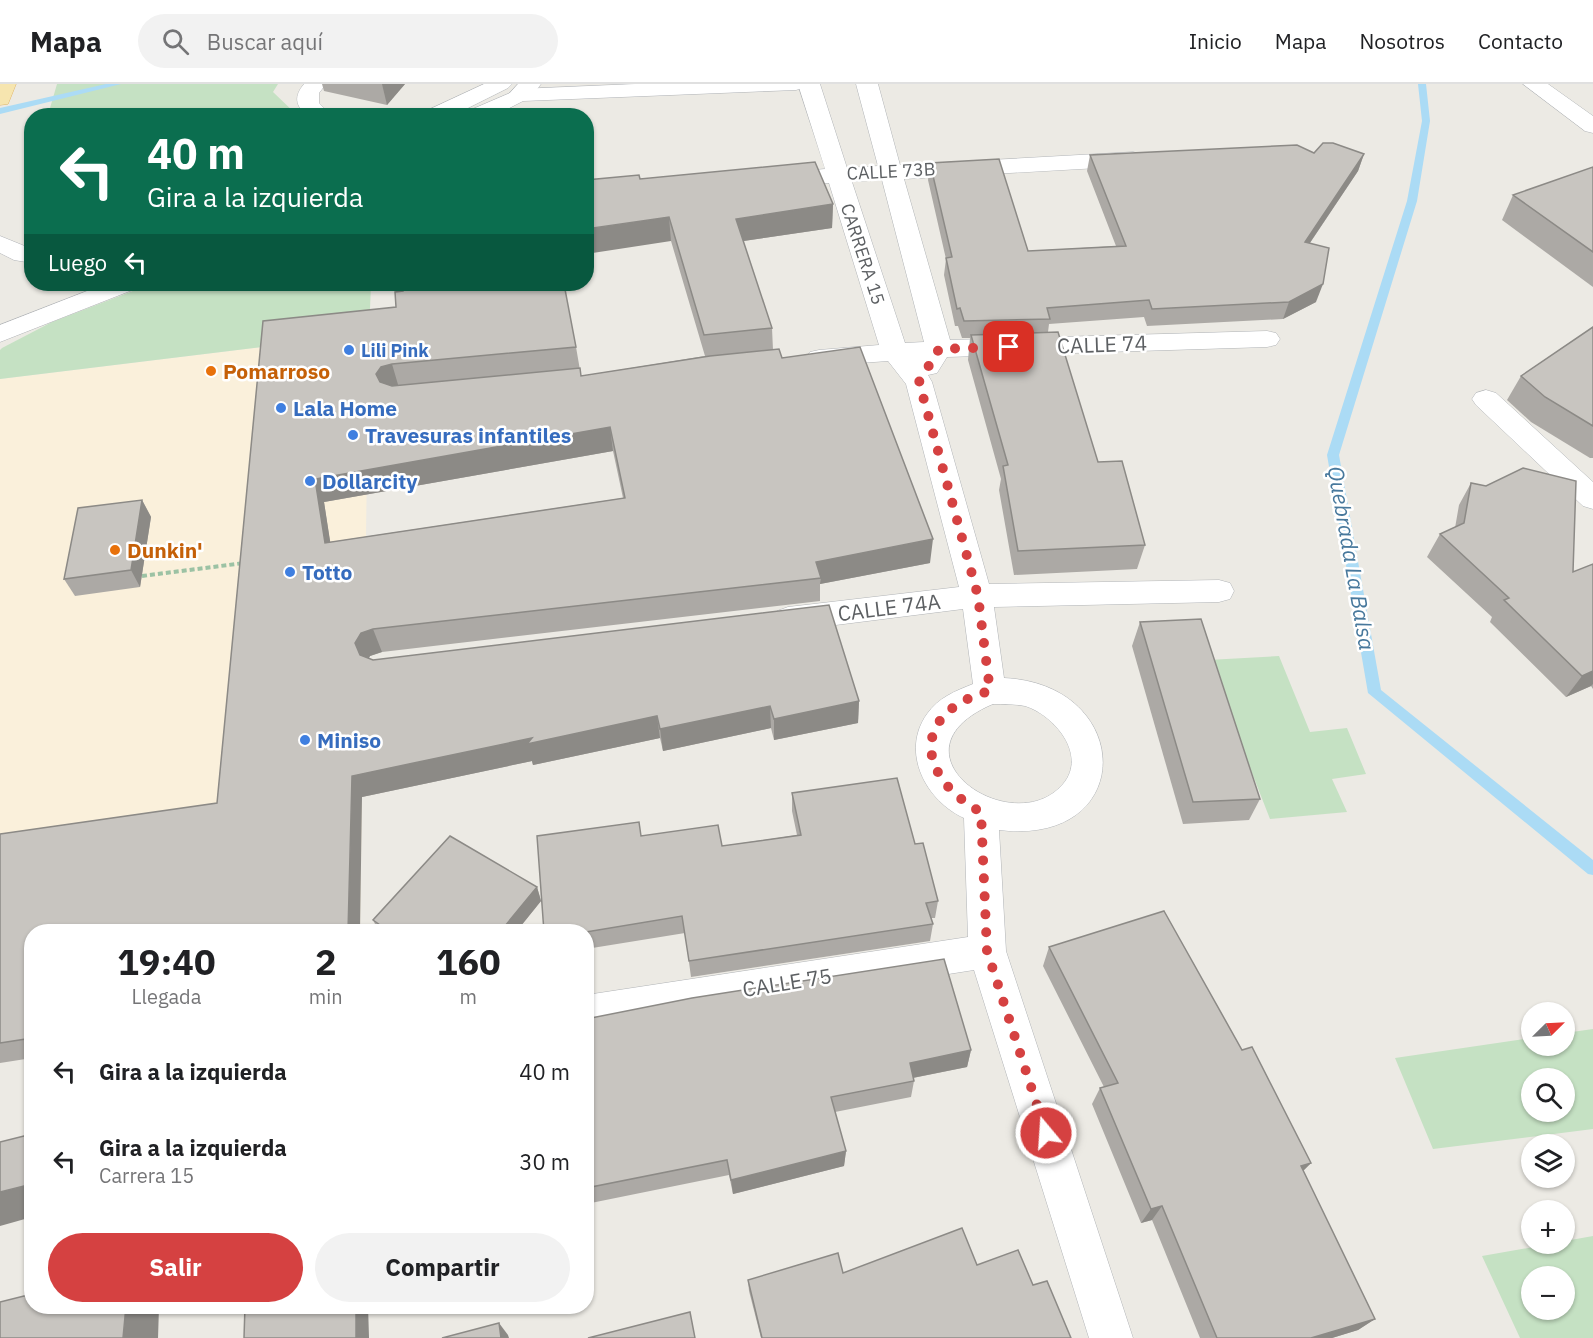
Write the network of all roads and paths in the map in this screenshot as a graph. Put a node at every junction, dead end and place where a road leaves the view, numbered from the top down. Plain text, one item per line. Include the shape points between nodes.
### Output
1 (5, 84) edge
2 (315, 84) edge
3 (796, 84) edge
4 (808, 84) edge
5 (867, 84) edge
6 (1534, 84) edge
7 (517, 88) edge
8 (579, 88) edge
9 (0, 99) edge
10 (312, 108) edge
11 (458, 108) edge
12 (488, 108) edge
13 (548, 108) edge
14 (1593, 126) edge
15 (1150, 159) edge
16 (891, 171) junction
17 (837, 174) junction
18 (754, 180) edge
19 (0, 243) edge
20 (24, 255) edge
21 (108, 291) edge
22 (0, 334) edge
23 (1267, 339) dead end
24 (939, 349) junction
25 (894, 351) junction
26 (800, 360) edge
27 (919, 382) junction
28 (1486, 399) dead end
29 (1593, 499) edge
30 (253, 562) edge
31 (142, 576) dead end
32 (1219, 591) dead end
33 (978, 596) junction
34 (763, 622) edge
35 (990, 691) junction
36 (981, 812) junction
37 (987, 951) junction
38 (594, 1012) edge
39 (1111, 1338) edge

1 - 9 main road
2 - 10 street via 308,93
3 - 8 street
4 - 17 street, CARRERA 15
5 - 16 street
6 - 14 street
7 - 8 street
7 - 11 street
7 - 12 street
8 - 13 street
15 - 16 street, CALLE 73B
16 - 17 street, CALLE 73B
16 - 24 street
17 - 18 street, CALLE 73B
17 - 25 street, CARRERA 15
19 - 20 street
21 - 22 street
23 - 24 street, CALLE 74
24 - 25 street, CALLE 74
24 - 27 street
25 - 26 street, CALLE 74
25 - 27 street, CARRERA 15
27 - 33 street, CARRERA 15
28 - 29 street
30 - 31 path
32 - 33 street, CALLE 74A
33 - 34 street, CALLE 74A
33 - 35 street, CARRERA 15
35 - 36 street via 950,708 937,724 931,743 933,764 942,783 959,800
35 - 36 street via 1015,691 1040,698 1062,711 1080,730 1088,751 1088,773 1078,794 1035,818 1007,818
36 - 37 street
37 - 38 street, CALLE 75
37 - 39 street

